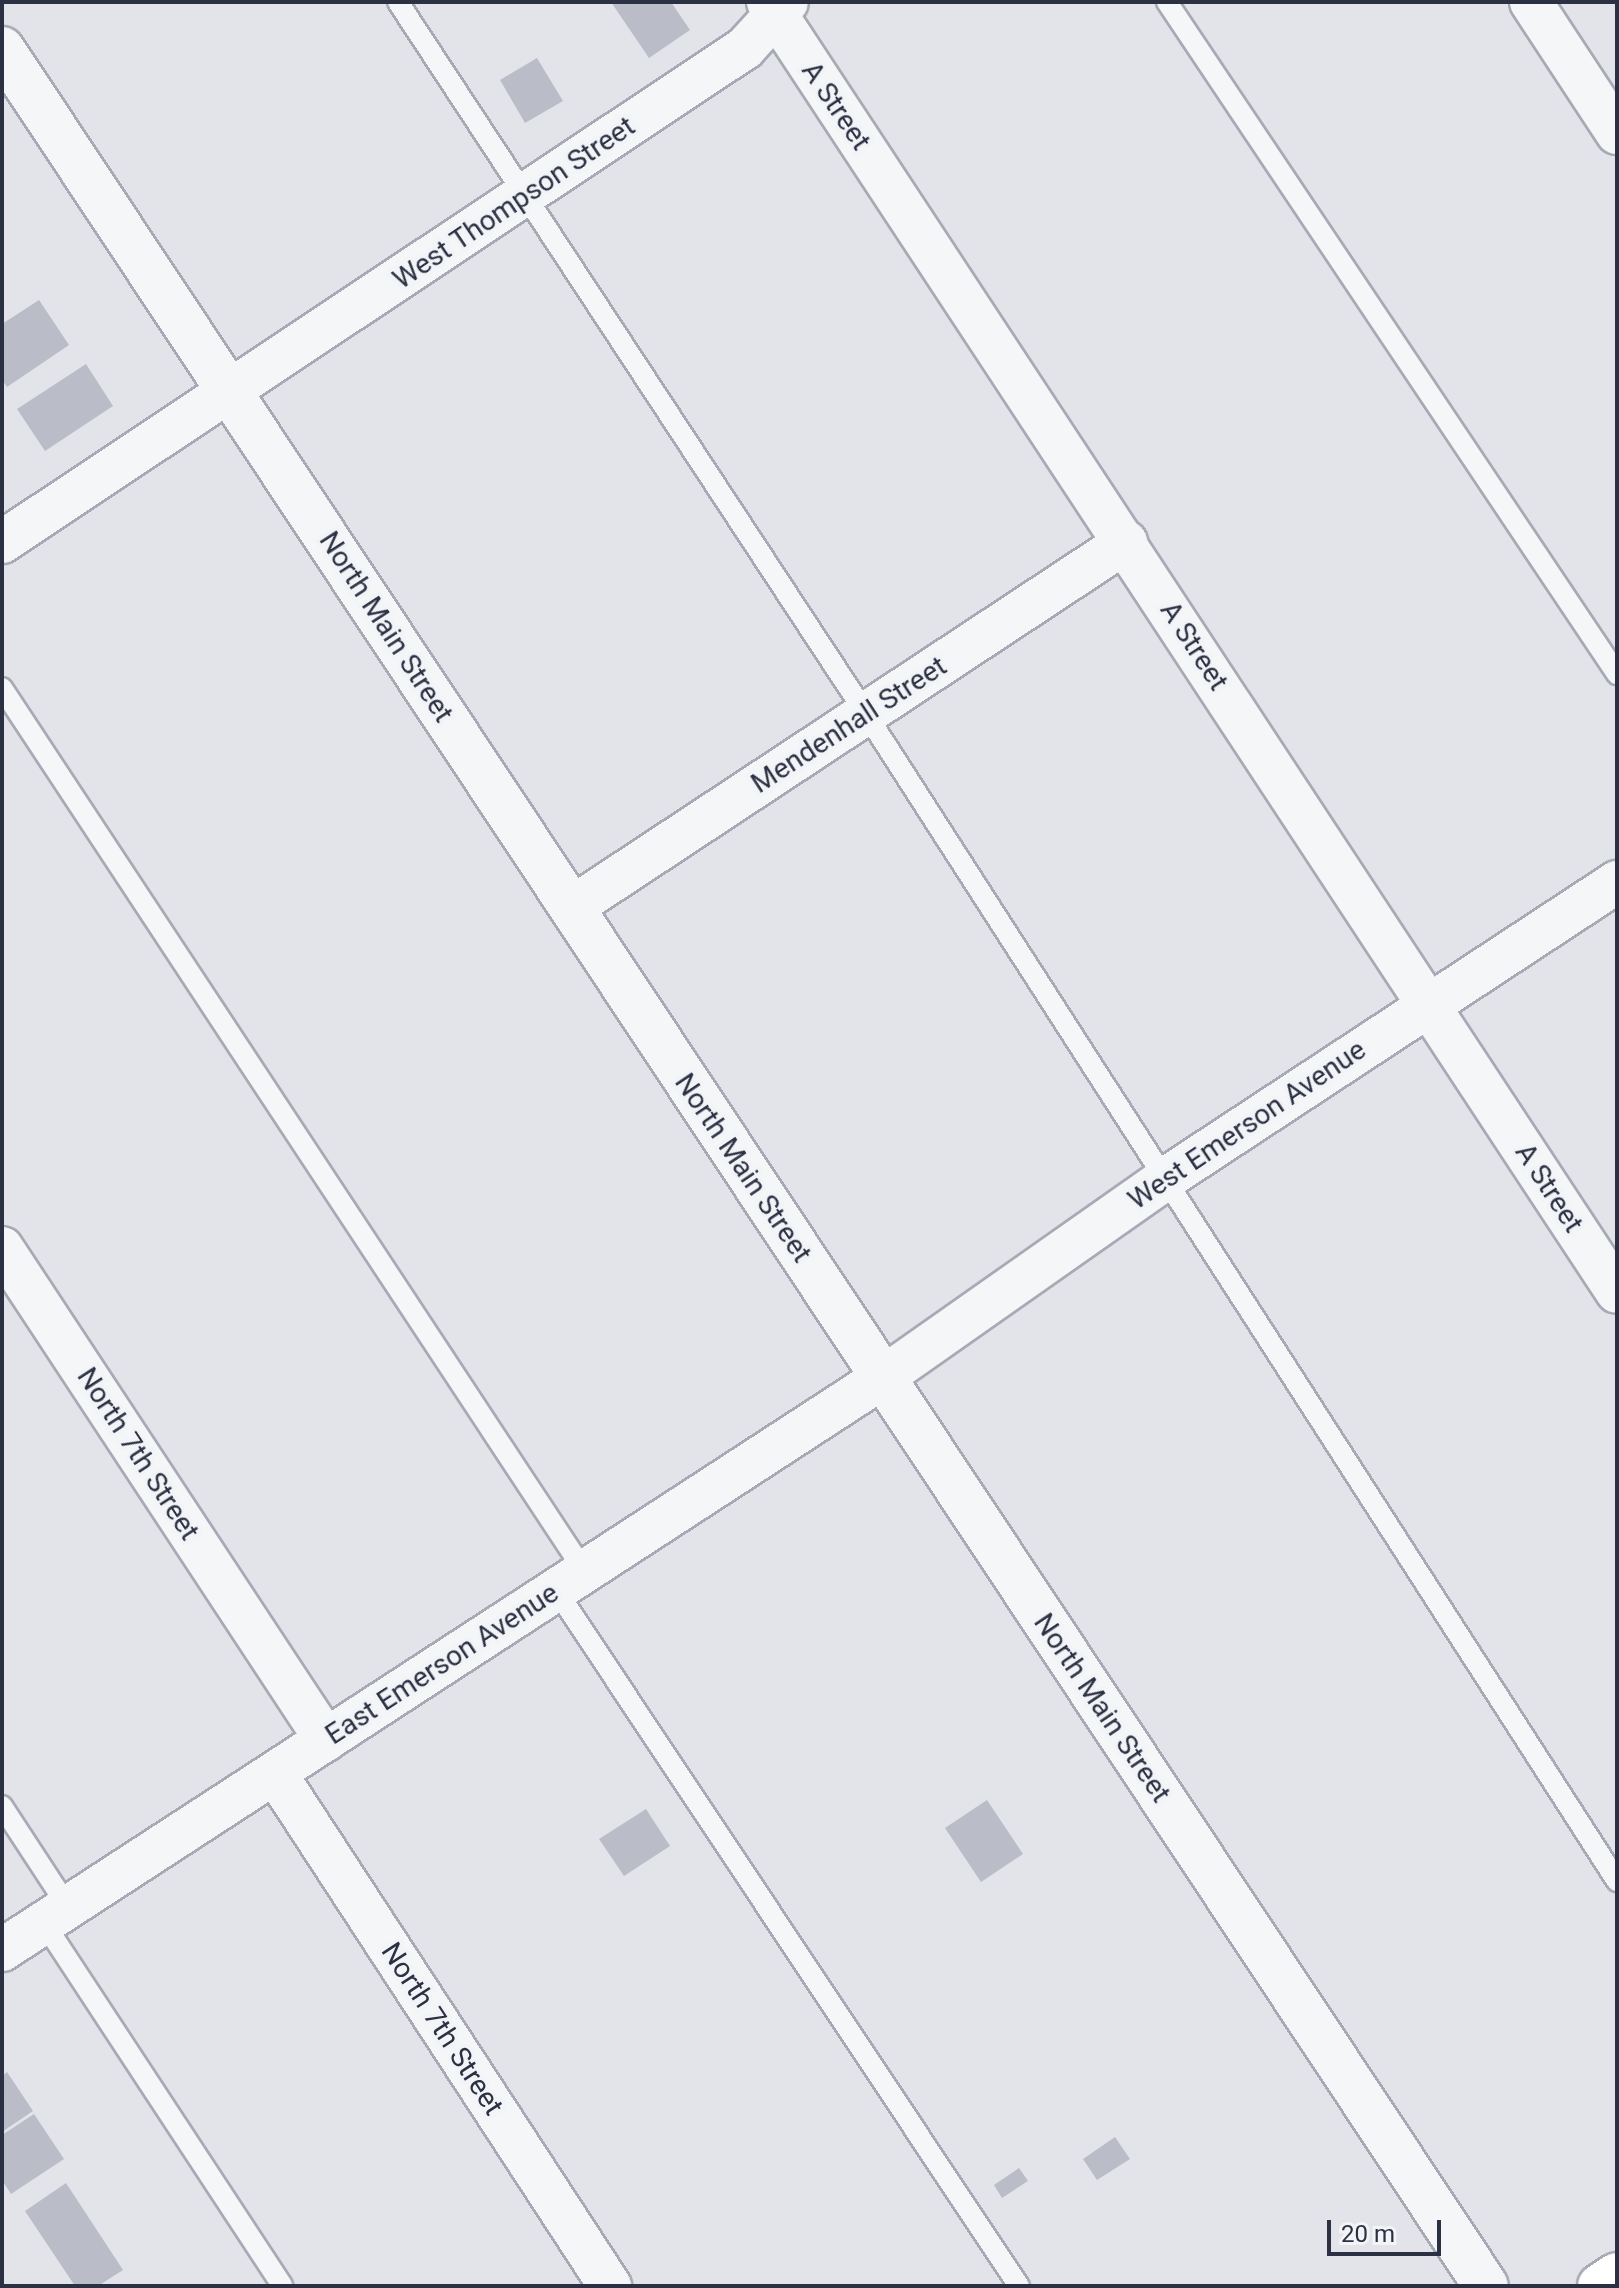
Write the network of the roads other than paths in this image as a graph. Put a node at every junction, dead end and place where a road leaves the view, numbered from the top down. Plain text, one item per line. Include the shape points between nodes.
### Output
1 (398, 2) edge
2 (1167, 2) edge
3 (1531, 2) edge
4 (777, 6) edge
5 (2, 49) edge
6 (1617, 133) edge
7 (526, 195) junction
8 (231, 392) junction
9 (2, 542) edge
10 (1126, 542) junction
11 (1617, 674) edge
12 (2, 688) edge
13 (866, 714) junction
14 (1617, 882) edge
15 (571, 908) junction
16 (1428, 1005) junction
17 (1165, 1179) junction
18 (2, 1248) edge
19 (1617, 1292) edge
20 (882, 1378) junction
21 (570, 1581) junction
22 (326, 1740) junction
23 (275, 1773) junction
24 (2, 1806) edge
25 (1617, 1881) edge
26 (56, 1915) junction
27 (2, 1950) edge
28 (1617, 2275) edge
29 (282, 2286) edge
30 (610, 2286) edge
31 (1019, 2286) edge
32 (1486, 2286) edge
33 (1600, 2286) edge

1 - 7 lane
2 - 11 lane
3 - 6 street
4 - 7 street, West Thompson Street via 745,48
4 - 10 street, A Street
5 - 8 street, North Main Street
7 - 8 street, West Thompson Street
7 - 13 lane
8 - 9 street, West Thompson Street
8 - 15 street, North Main Street
10 - 13 street, Mendenhall Street
10 - 16 street, A Street
12 - 21 lane
13 - 15 street, Mendenhall Street
13 - 17 lane
14 - 16 street, West Emerson Avenue
15 - 20 street, North Main Street
16 - 17 street, West Emerson Avenue
16 - 19 street, A Street
17 - 20 street, West Emerson Avenue
17 - 25 lane
18 - 22 street, North 7th Street
20 - 21 street, East Emerson Avenue
20 - 32 street, North Main Street
21 - 22 street, East Emerson Avenue
21 - 31 lane
22 - 23 street, East Emerson Avenue
23 - 26 street, East Emerson Avenue
23 - 30 street, North 7th Street
24 - 26 lane
26 - 27 street, East Emerson Avenue
26 - 29 lane
28 - 33 main road

